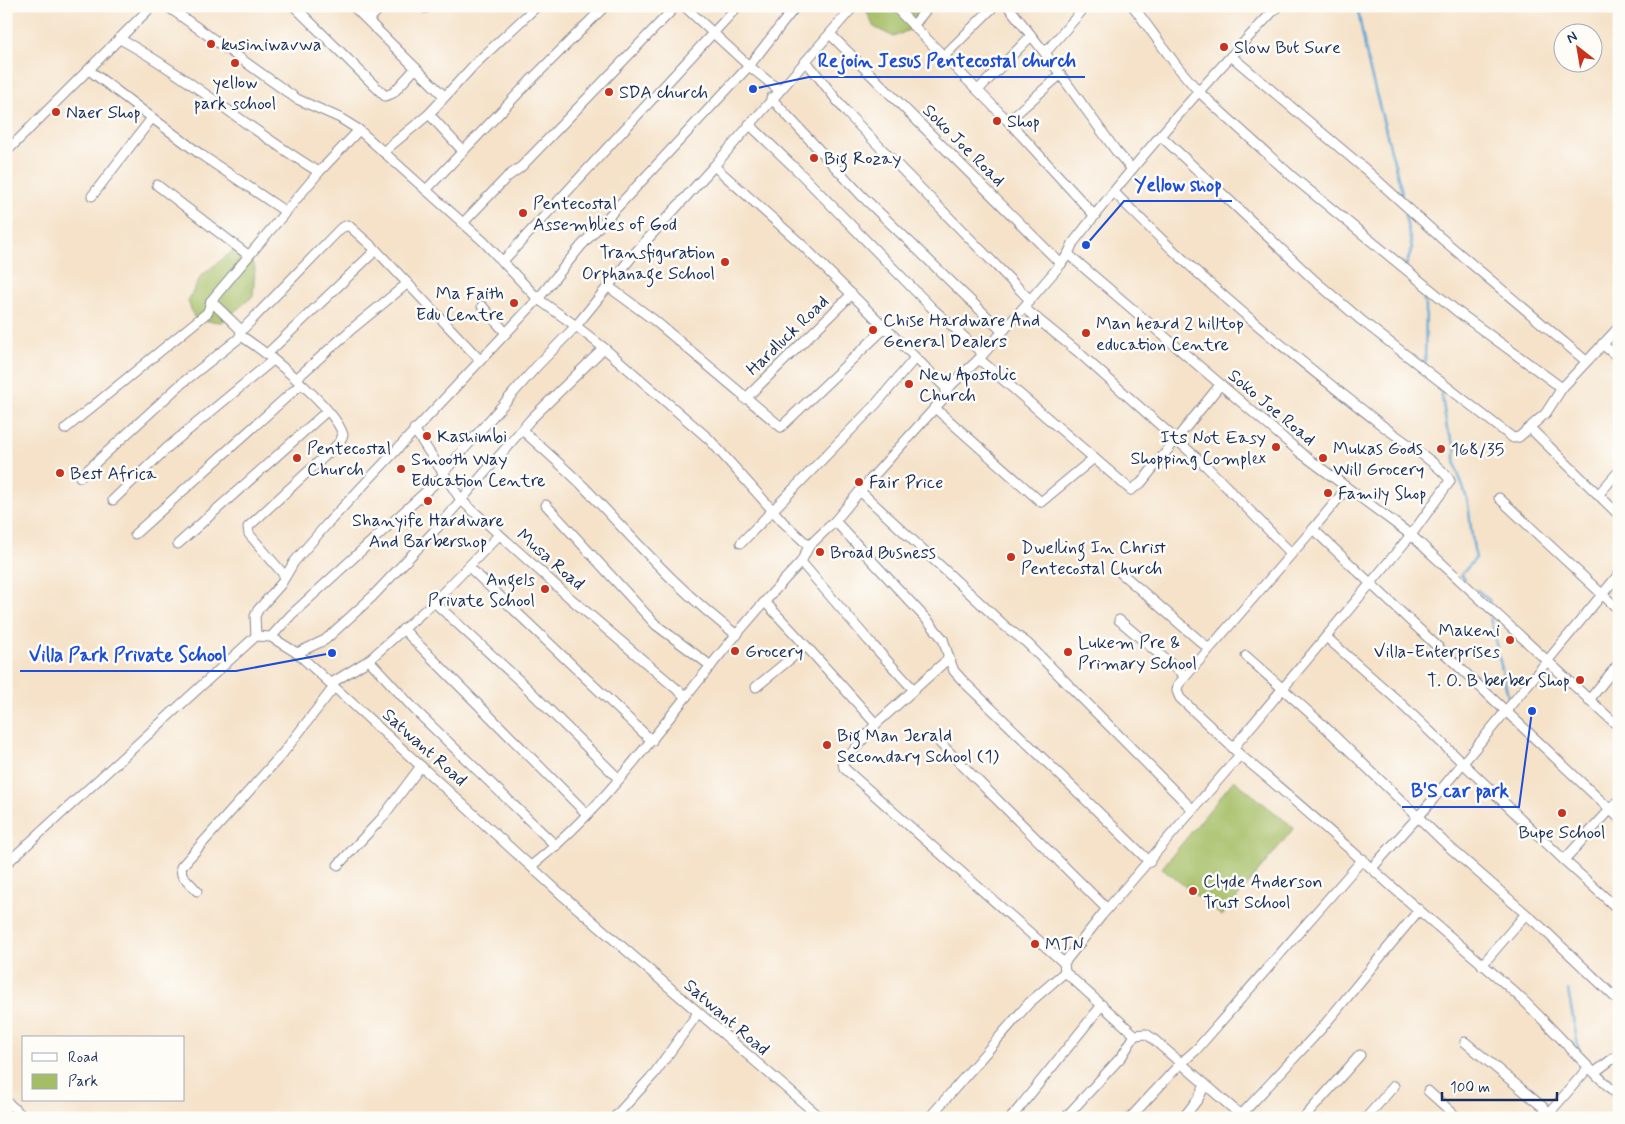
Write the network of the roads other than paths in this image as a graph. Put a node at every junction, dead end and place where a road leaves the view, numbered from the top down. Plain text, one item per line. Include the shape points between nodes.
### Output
1 (152, 6) edge
2 (167, 6) edge
3 (294, 6) edge
4 (353, 6) edge
5 (382, 6) edge
6 (422, 6) edge
7 (431, 6) edge
8 (537, 6) edge
9 (605, 6) edge
10 (676, 6) edge
11 (684, 6) edge
12 (738, 6) edge
13 (796, 6) edge
14 (854, 6) edge
15 (894, 6) edge
16 (929, 6) edge
17 (994, 6) edge
18 (1008, 6) edge
19 (1133, 6) edge
20 (1276, 7) edge
21 (1081, 8) edge
22 (368, 20) junction
23 (913, 26) junction
24 (713, 34) junction
25 (831, 35) junction
26 (1031, 36) junction
27 (120, 39) junction
28 (1044, 53) junction
29 (1231, 56) junction
30 (943, 57) junction
31 (806, 61) junction
32 (749, 66) junction
33 (416, 68) junction
34 (89, 70) junction
35 (1060, 75) junction
36 (779, 90) junction
37 (978, 90) junction
38 (1199, 92) junction
39 (444, 96) junction
40 (771, 98) junction
41 (429, 114) junction
42 (152, 118) junction
43 (1008, 121) junction
44 (749, 124) junction
45 (359, 130) junction
46 (1161, 136) junction
47 (463, 151) junction
48 (6, 152) edge
49 (383, 152) junction
50 (714, 166) junction
51 (1132, 169) junction
52 (319, 172) junction
53 (157, 185) dead end
54 (426, 190) junction
55 (1114, 192) junction
56 (92, 196) dead end
57 (286, 212) junction
58 (1095, 216) junction
59 (462, 222) junction
60 (376, 250) junction
61 (1068, 254) junction
62 (248, 255) junction
63 (503, 261) junction
64 (1061, 264) junction
65 (408, 283) junction
66 (609, 287) junction
67 (852, 294) junction
68 (538, 299) junction
69 (1030, 300) junction
70 (211, 301) junction
71 (482, 306) dead end
72 (1024, 308) junction
73 (576, 326) junction
74 (1619, 327) edge
75 (885, 328) junction
76 (1002, 331) junction
77 (240, 332) junction
78 (506, 333) junction
79 (1602, 344) junction
80 (604, 348) junction
81 (981, 356) junction
82 (270, 357) junction
83 (915, 358) junction
84 (1619, 358) edge
85 (480, 360) junction
86 (1586, 361) junction
87 (298, 382) junction
88 (1220, 385) junction
89 (947, 388) junction
90 (1562, 388) junction
91 (745, 399) junction
92 (935, 408) junction
93 (327, 410) junction
94 (1530, 428) junction
95 (65, 430) dead end
96 (414, 430) junction
97 (522, 430) junction
98 (1177, 439) junction
99 (1094, 458) junction
100 (1619, 471) edge
101 (444, 474) junction
102 (80, 477) dead end
103 (1347, 488) junction
104 (860, 491) junction
105 (1598, 495) junction
106 (1499, 498) dead end
107 (113, 500) dead end
108 (461, 500) junction
109 (546, 505) dead end
110 (772, 509) junction
111 (1619, 515) edge
112 (835, 521) junction
113 (1313, 529) junction
114 (135, 534) dead end
115 (499, 535) junction
116 (1411, 535) junction
117 (741, 543) dead end
118 (178, 544) dead end
119 (809, 546) junction
120 (1291, 554) junction
121 (801, 562) junction
122 (469, 568) junction
123 (1121, 573) dead end
124 (1619, 574) edge
125 (285, 576) junction
126 (1370, 583) junction
127 (1601, 593) junction
128 (434, 602) junction
129 (765, 602) junction
130 (1619, 610) edge
131 (1119, 620) dead end
132 (403, 629) junction
133 (737, 635) junction
134 (256, 636) junction
135 (271, 637) junction
136 (1326, 637) junction
137 (806, 646) junction
138 (1208, 648) junction
139 (297, 653) junction
140 (1246, 656) dead end
141 (948, 658) junction
142 (368, 660) junction
143 (1545, 661) junction
144 (1619, 663) edge
145 (711, 666) junction
146 (1185, 676) junction
147 (332, 686) junction
148 (756, 687) dead end
149 (914, 689) junction
150 (1282, 689) junction
151 (686, 697) junction
152 (1589, 700) junction
153 (1505, 711) junction
154 (876, 724) junction
155 (1619, 727) edge
156 (652, 741) junction
157 (940, 744) dead end
158 (1237, 752) junction
159 (1462, 764) junction
160 (421, 766) junction
161 (619, 779) junction
162 (1619, 800) edge
163 (1192, 810) junction
164 (1609, 810) junction
165 (587, 814) junction
166 (1418, 817) junction
167 (1619, 818) edge
168 (556, 846) junction
169 (1363, 859) junction
170 (1564, 860) junction
171 (1150, 862) junction
172 (6, 864) edge
173 (338, 865) dead end
174 (531, 866) junction
175 (1372, 868) junction
176 (197, 891) dead end
177 (1107, 909) junction
178 (1419, 910) junction
179 (1619, 910) edge
180 (1525, 915) junction
181 (1482, 965) junction
182 (1064, 967) junction
183 (1619, 1002) edge
184 (1102, 1005) junction
185 (698, 1013) junction
186 (1135, 1035) junction
187 (1466, 1042) dead end
188 (1619, 1054) edge
189 (1360, 1055) dead end
190 (1180, 1064) junction
191 (1591, 1070) junction
192 (1205, 1085) junction
193 (1394, 1086) dead end
194 (1428, 1091) dead end
195 (1619, 1096) edge
196 (6, 1101) edge
197 (1238, 1115) edge
198 (1550, 1116) edge
199 (25, 1118) edge
200 (614, 1118) edge
201 (821, 1118) edge
202 (929, 1118) edge
203 (1011, 1118) edge
204 (1065, 1118) edge
205 (1130, 1118) edge
206 (1183, 1118) edge
207 (1304, 1118) edge
208 (1366, 1118) edge
209 (1458, 1118) edge

1 - 27 street
2 - 45 street via 297,99
3 - 33 street via 383,96 393,93
4 - 22 street
5 - 22 street
6 - 7 street
8 - 39 street
9 - 47 street
10 - 59 street via 521,167
11 - 24 street
12 - 24 street
13 - 32 street
14 - 25 street
15 - 23 street
16 - 23 street
17 - 30 street
18 - 26 street
19 - 38 street
20 - 29 street
21 - 28 street
22 - 33 street
23 - 30 street
24 - 32 street
24 - 63 street
25 - 31 street
25 - 64 street, Soko Joe Road
26 - 28 street
26 - 37 street
27 - 34 street
27 - 52 street via 177,72 272,142
28 - 35 street
29 - 38 street
29 - 86 street
30 - 37 street
31 - 36 street
31 - 69 street via 876,144
32 - 36 street
32 - 68 street via 580,246
33 - 39 street
34 - 42 street
34 - 48 street
35 - 43 street
35 - 51 street
36 - 40 street
37 - 43 street
38 - 46 street
38 - 90 street via 1294,178 1424,285
39 - 41 street
40 - 44 street
40 - 76 street via 861,195
41 - 47 street
41 - 49 street
42 - 56 street
42 - 57 street via 254,193
43 - 58 street
44 - 50 street
44 - 81 street
45 - 49 street
45 - 52 street
46 - 51 street
46 - 94 street via 1269,240 1361,320 1514,438
47 - 54 street
49 - 54 street
50 - 66 street via 635,253
50 - 67 street
51 - 55 street
52 - 57 street
53 - 62 street
54 - 59 street
55 - 58 street
55 - 116 street via 1232,305 1449,477 1449,486
57 - 62 street
58 - 61 street
59 - 63 street
60 - 65 street
60 - 77 street via 350,226 345,226
60 - 82 street
61 - 64 street
61 - 88 street, Soko Joe Road
62 - 70 street
63 - 68 street
64 - 69 street
65 - 85 street
65 - 87 street via 353,328
66 - 73 street
66 - 91 street via 683,344
67 - 75 street
67 - 91 street, Hardluck Road
68 - 73 street
68 - 78 street
69 - 72 street
70 - 77 street
70 - 95 street via 208,312
71 - 78 street
72 - 76 street
72 - 98 street
73 - 80 street
73 - 101 street
74 - 79 street
75 - 83 street
75 - 91 street via 784,426 778,426
76 - 81 street
77 - 82 street
77 - 102 street
78 - 85 street
79 - 84 street
79 - 86 street
80 - 97 street
80 - 110 street via 708,439
81 - 89 street
81 - 99 street
82 - 87 street
82 - 107 street
83 - 89 street
83 - 110 street via 876,404
85 - 96 street
86 - 90 street
87 - 93 street
87 - 114 street
88 - 98 street
88 - 103 street, Soko Joe Road
89 - 92 street
90 - 94 street via 1546,413
92 - 99 street via 1041,502
92 - 104 street
93 - 118 street
93 - 125 street via 342,431 339,443 247,529
94 - 105 street
96 - 101 street, Musa Road
96 - 125 street via 327,524
97 - 108 street
97 - 133 street via 584,487 625,533 702,609
98 - 99 street via 1141,483 1131,490
98 - 120 street
100 - 105 street
101 - 108 street, Musa Road
101 - 135 street
103 - 113 street
103 - 116 street, Soko Joe Road
104 - 112 street
104 - 163 street via 1006,627 1027,642
105 - 111 street
106 - 127 street
108 - 115 street, Musa Road
108 - 139 street via 345,624 325,640
109 - 145 street via 656,625
110 - 117 street via 764,522
110 - 119 street
112 - 119 street
112 - 141 street via 929,622 943,639
113 - 120 street
113 - 126 street
115 - 122 street
115 - 151 street, Musa Road
116 - 126 street
116 - 143 street, Soko Joe Road
119 - 121 street
120 - 138 street
121 - 129 street
121 - 149 street
122 - 128 street
122 - 156 street
123 - 138 street
124 - 127 street
125 - 134 street via 255,616
126 - 136 street
126 - 153 street
127 - 130 street
127 - 143 street
128 - 132 street
128 - 161 street
129 - 133 street
129 - 137 street
131 - 146 street
132 - 142 street
132 - 165 street
133 - 145 street
134 - 135 street, Satwant Road
134 - 172 street
135 - 139 street, Satwant Road
136 - 150 street
136 - 159 street
137 - 148 street
137 - 154 street
138 - 146 street
139 - 147 street, Satwant Road
140 - 150 street
141 - 149 street
141 - 171 street via 964,682
142 - 147 street
142 - 168 street
143 - 152 street, Soko Joe Road
143 - 153 street
144 - 152 street
145 - 151 street
146 - 158 street via 1178,685 1180,698
147 - 160 street, Satwant Road
147 - 176 street via 283,753 181,867 182,875
149 - 154 street
150 - 158 street
150 - 166 street
151 - 156 street
152 - 155 street, Soko Joe Road
153 - 159 street
153 - 164 street
154 - 182 street via 843,763 844,768
156 - 161 street
157 - 177 street
158 - 163 street
158 - 169 street
159 - 166 street
159 - 170 street
160 - 173 street via 382,818
160 - 174 street, Satwant Road
161 - 165 street
162 - 164 street
163 - 171 street
164 - 167 street
164 - 170 street
165 - 168 street
166 - 175 street
166 - 180 street
168 - 174 street
169 - 175 street
169 - 190 street via 1196,1050
170 - 179 street
171 - 177 street
174 - 185 street, Satwant Road
175 - 178 street
177 - 182 street
178 - 181 street
178 - 197 street via 1321,1029
180 - 181 street
180 - 183 street
181 - 191 street via 1557,1033
182 - 184 street
182 - 202 street
184 - 186 street
184 - 203 street
185 - 200 street via 654,1074
185 - 201 street, Satwant Road
186 - 190 street via 1146,1034
186 - 204 street via 1122,1056
187 - 198 street
188 - 191 street
189 - 207 street
190 - 192 street
190 - 205 street
191 - 195 street
191 - 198 street
192 - 197 street
192 - 206 street
193 - 208 street
194 - 209 street
196 - 199 street

